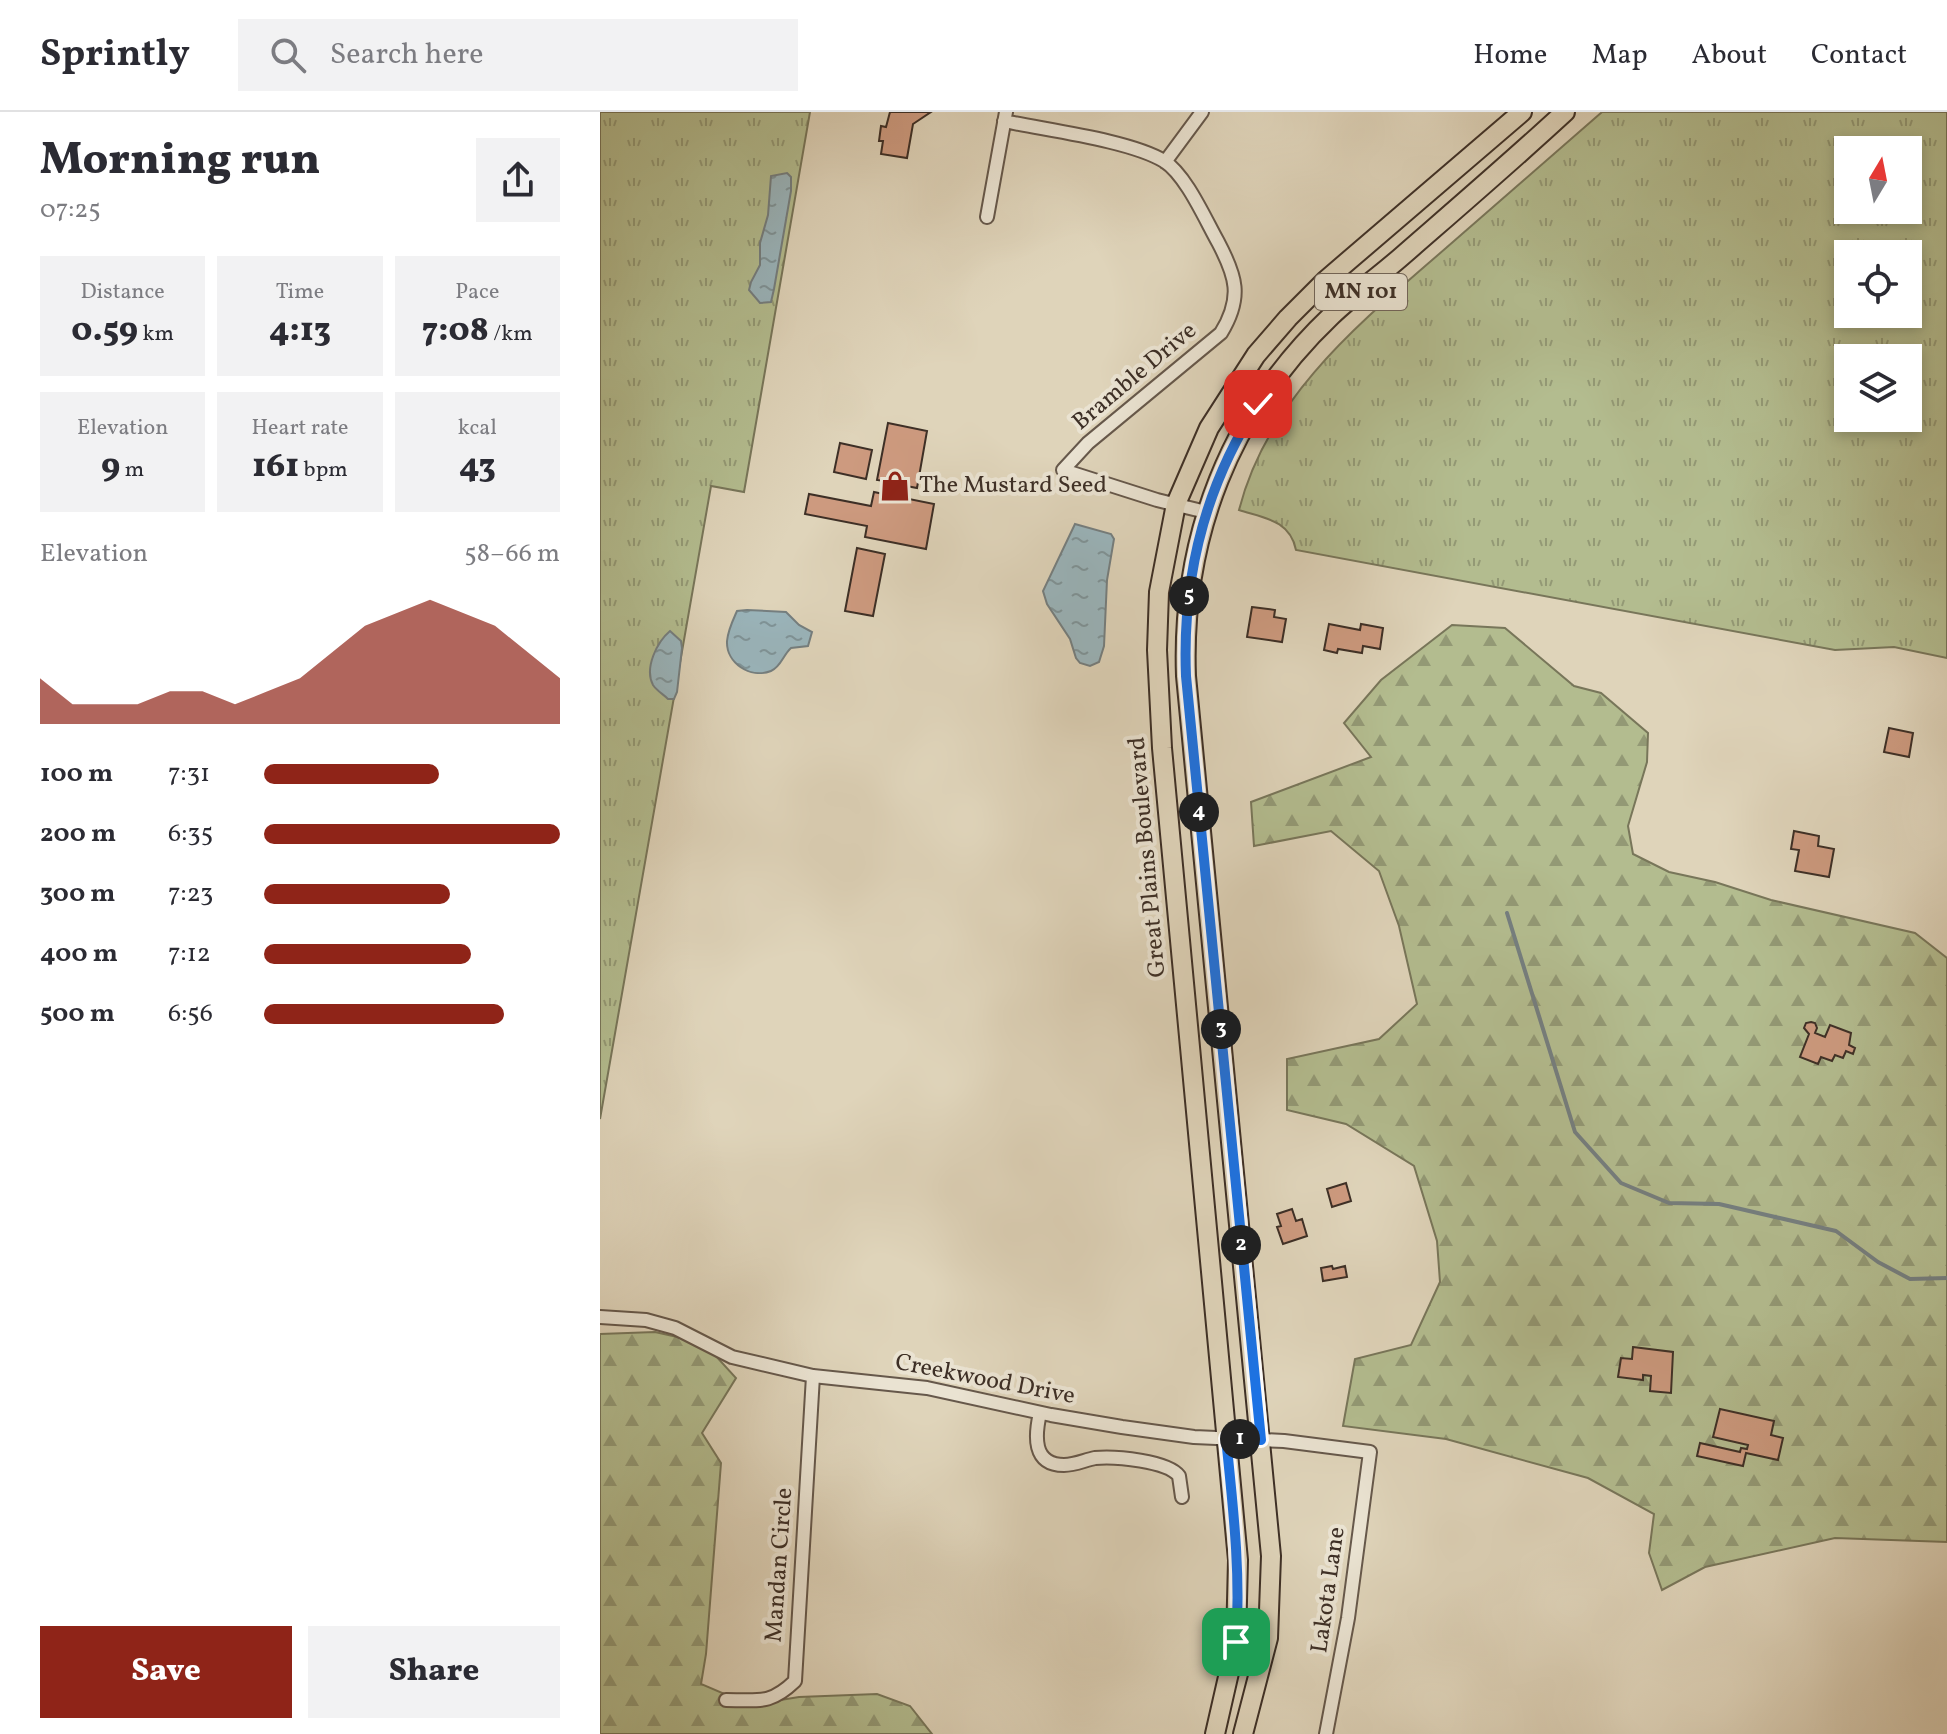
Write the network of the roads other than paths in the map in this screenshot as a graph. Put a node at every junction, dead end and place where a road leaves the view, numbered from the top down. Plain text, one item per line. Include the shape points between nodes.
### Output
1 (1202, 112) edge
2 (1522, 112) edge
3 (1565, 112) edge
4 (1005, 117) edge
5 (1165, 162) junction
6 (987, 217) dead end
7 (1176, 504) junction
8 (1206, 512) junction
9 (600, 1317) edge
10 (813, 1376) junction
11 (1040, 1413) junction
12 (1226, 1438) junction
13 (1261, 1440) junction
14 (1370, 1452) joint
15 (1182, 1497) dead end
16 (726, 1700) dead end
17 (1215, 1734) edge
18 (1243, 1734) edge
19 (1326, 1734) edge

1 - 5 street
2 - 7 main road, Great Plains Boulevard / MN 101 via 1326,280 1275,332 1209,428
3 - 8 main road, MN 101 via 1302,346 1246,422
4 - 5 street, Bramble Drive via 1131,148
4 - 6 street
5 - 7 street, Bramble Drive via 1192,194 1233,272 1231,314 1216,339 1088,443 1063,470
7 - 8 street, Bramble Drive
7 - 12 main road, Great Plains Boulevard / MN 101 via 1159,592 1157,681
8 - 13 main road, MN 101 via 1189,594 1186,676
9 - 10 street, Creekwood Drive via 675,1328 732,1357
10 - 11 street, Creekwood Drive via 927,1388
10 - 16 street, Mandan Circle via 795,1681 779,1697
11 - 12 street, Creekwood Drive
11 - 15 street via 1036,1445 1048,1460 1062,1465 1114,1458 1168,1466 1179,1476
12 - 13 street, Creekwood Drive
12 - 17 main road, Great Plains Boulevard / MN 101 via 1237,1539 1238,1613
13 - 14 street, Creekwood Drive
13 - 18 main road, MN 101 via 1271,1593 1263,1665
14 - 19 street, Lakota Lane

